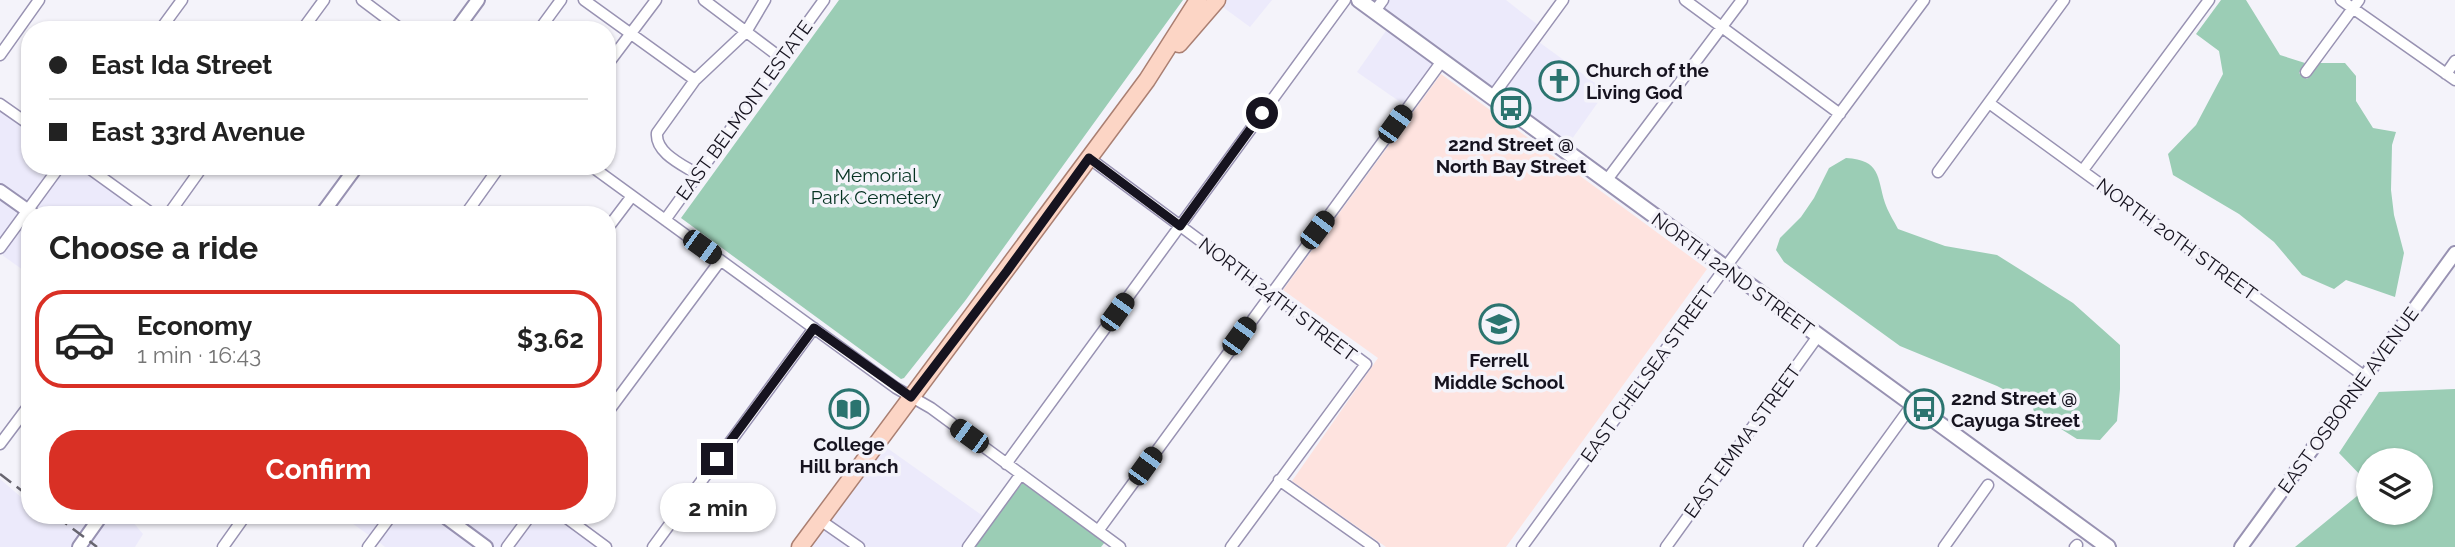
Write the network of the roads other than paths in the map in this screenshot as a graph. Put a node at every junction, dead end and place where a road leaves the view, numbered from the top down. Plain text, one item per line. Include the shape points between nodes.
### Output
1 (39, 0) edge
2 (182, 0) edge
3 (324, 0) edge
4 (362, 0) edge
5 (478, 0) edge
6 (561, 0) edge
7 (584, 0) edge
8 (656, 0) edge
9 (704, 0) edge
10 (765, 0) edge
11 (824, 0) edge
12 (1198, 0) edge
13 (1217, 0) edge
14 (1345, 0) edge
15 (1359, 0) edge
16 (1563, 0) edge
17 (1685, 0) edge
18 (1742, 0) edge
19 (1924, 0) edge
20 (2064, 0) edge
21 (2209, 0) edge
22 (2341, 0) edge
23 (2356, 4) edge
24 (1379, 6) edge
25 (24, 21) edge
26 (167, 21) edge
27 (309, 21) edge
28 (390, 21) edge
29 (463, 21) edge
30 (546, 21) edge
31 (613, 21) edge
32 (616, 23) edge
33 (21, 25) edge
34 (1722, 27) junction
35 (747, 32) junction
36 (631, 34) junction
37 (616, 53) edge
38 (0, 55) edge
39 (781, 58) junction
40 (1441, 61) junction
41 (2455, 61) edge
42 (2306, 72) dead end
43 (2446, 74) junction
44 (695, 80) junction
45 (1147, 80) junction
46 (2455, 80) edge
47 (1492, 97) junction
48 (1989, 103) junction
49 (0, 104) edge
50 (1840, 114) junction
51 (21, 119) edge
52 (1089, 158) junction
53 (2083, 170) junction
54 (1937, 172) dead end
55 (697, 174) junction
56 (54, 175) edge
57 (98, 175) edge
58 (197, 175) edge
59 (350, 175) edge
60 (494, 175) edge
61 (603, 175) edge
62 (1606, 181) junction
63 (0, 191) edge
64 (632, 196) junction
65 (21, 206) edge
66 (35, 206) edge
67 (142, 206) edge
68 (174, 206) edge
69 (328, 206) edge
70 (471, 206) edge
71 (616, 217) edge
72 (665, 220) junction
73 (21, 224) edge
74 (1180, 226) junction
75 (0, 248) edge
76 (2455, 253) edge
77 (720, 261) junction
78 (1725, 268) junction
79 (1271, 293) junction
80 (814, 328) junction
81 (1818, 336) junction
82 (2364, 376) junction
83 (911, 397) junction
84 (616, 401) edge
85 (1912, 405) junction
86 (21, 416) edge
87 (0, 444) edge
88 (1006, 464) junction
89 (1021, 474) junction
90 (1279, 480) junction
91 (1989, 485) dead end
92 (820, 520) junction
93 (96, 524) edge
94 (240, 524) edge
95 (385, 524) edge
96 (455, 524) edge
97 (524, 524) edge
98 (575, 524) edge
99 (1098, 531) junction
100 (79, 547) edge
101 (223, 547) edge
102 (368, 547) edge
103 (486, 547) edge
104 (507, 547) edge
105 (606, 547) edge
106 (653, 547) edge
107 (800, 547) edge
108 (859, 547) edge
109 (968, 547) edge
110 (1120, 547) edge
111 (1231, 547) edge
112 (1374, 547) edge
113 (1522, 547) edge
114 (1665, 547) edge
115 (1809, 547) edge
116 (1944, 547) edge
117 (2108, 547) edge
118 (2241, 547) edge

1 - 25 street
2 - 26 street
3 - 27 street
4 - 28 street
5 - 29 street
6 - 30 street
7 - 31 street
8 - 36 street
9 - 35 street
10 - 35 street
11 - 39 street, EAST BELMONT ESTATE
12 - 45 main road
13 - 45 main road
14 - 74 street
15 - 24 main road, NORTH 22ND STREET
16 - 47 street
17 - 34 street
18 - 34 street
19 - 50 street, EAST CHELSEA STREET
20 - 48 street
21 - 53 street
22 - 23 street
23 - 42 street
23 - 43 street
24 - 40 main road, NORTH 22ND STREET
32 - 36 street
33 - 38 street
34 - 50 street
34 - 62 street
35 - 39 street
35 - 44 street
36 - 37 street
36 - 44 street
39 - 55 street, EAST BELMONT ESTATE
40 - 47 main road, NORTH 22ND STREET
40 - 79 street
41 - 43 street
43 - 46 street
44 - 55 street via 657,139 663,150
45 - 52 main road
47 - 62 main road, NORTH 22ND STREET
48 - 53 street, NORTH 20TH STREET
48 - 54 street
49 - 51 street
50 - 78 street, EAST CHELSEA STREET
52 - 74 street, NORTH 24TH STREET
52 - 83 main road
53 - 82 street, NORTH 20TH STREET
55 - 72 street, EAST BELMONT ESTATE
56 - 66 street
57 - 67 street
58 - 68 street
59 - 69 street
60 - 70 street
61 - 64 street
62 - 78 main road, NORTH 22ND STREET
63 - 65 street
64 - 71 street
64 - 72 street
72 - 77 street
73 - 75 street
74 - 79 street, NORTH 24TH STREET
74 - 88 street
76 - 82 street, EAST OSBORNE AVENUE
77 - 80 street
77 - 84 street
78 - 81 main road, NORTH 22ND STREET
78 - 113 street, EAST CHELSEA STREET
79 - 90 street, NORTH 24TH STREET via 1366,364
79 - 99 street
80 - 83 street
80 - 106 street
81 - 85 main road, NORTH 22ND STREET
81 - 114 street, EAST EMMA STREET
82 - 118 street, EAST OSBORNE AVENUE
83 - 88 street
83 - 92 main road
85 - 115 street
85 - 117 main road, NORTH 22ND STREET
86 - 87 street
88 - 89 street
89 - 99 street
89 - 109 street
90 - 111 street
90 - 112 street
91 - 116 street
92 - 107 main road
92 - 108 street
93 - 100 street
94 - 101 street
95 - 102 street
96 - 103 street
97 - 104 street
98 - 105 street
99 - 110 street

